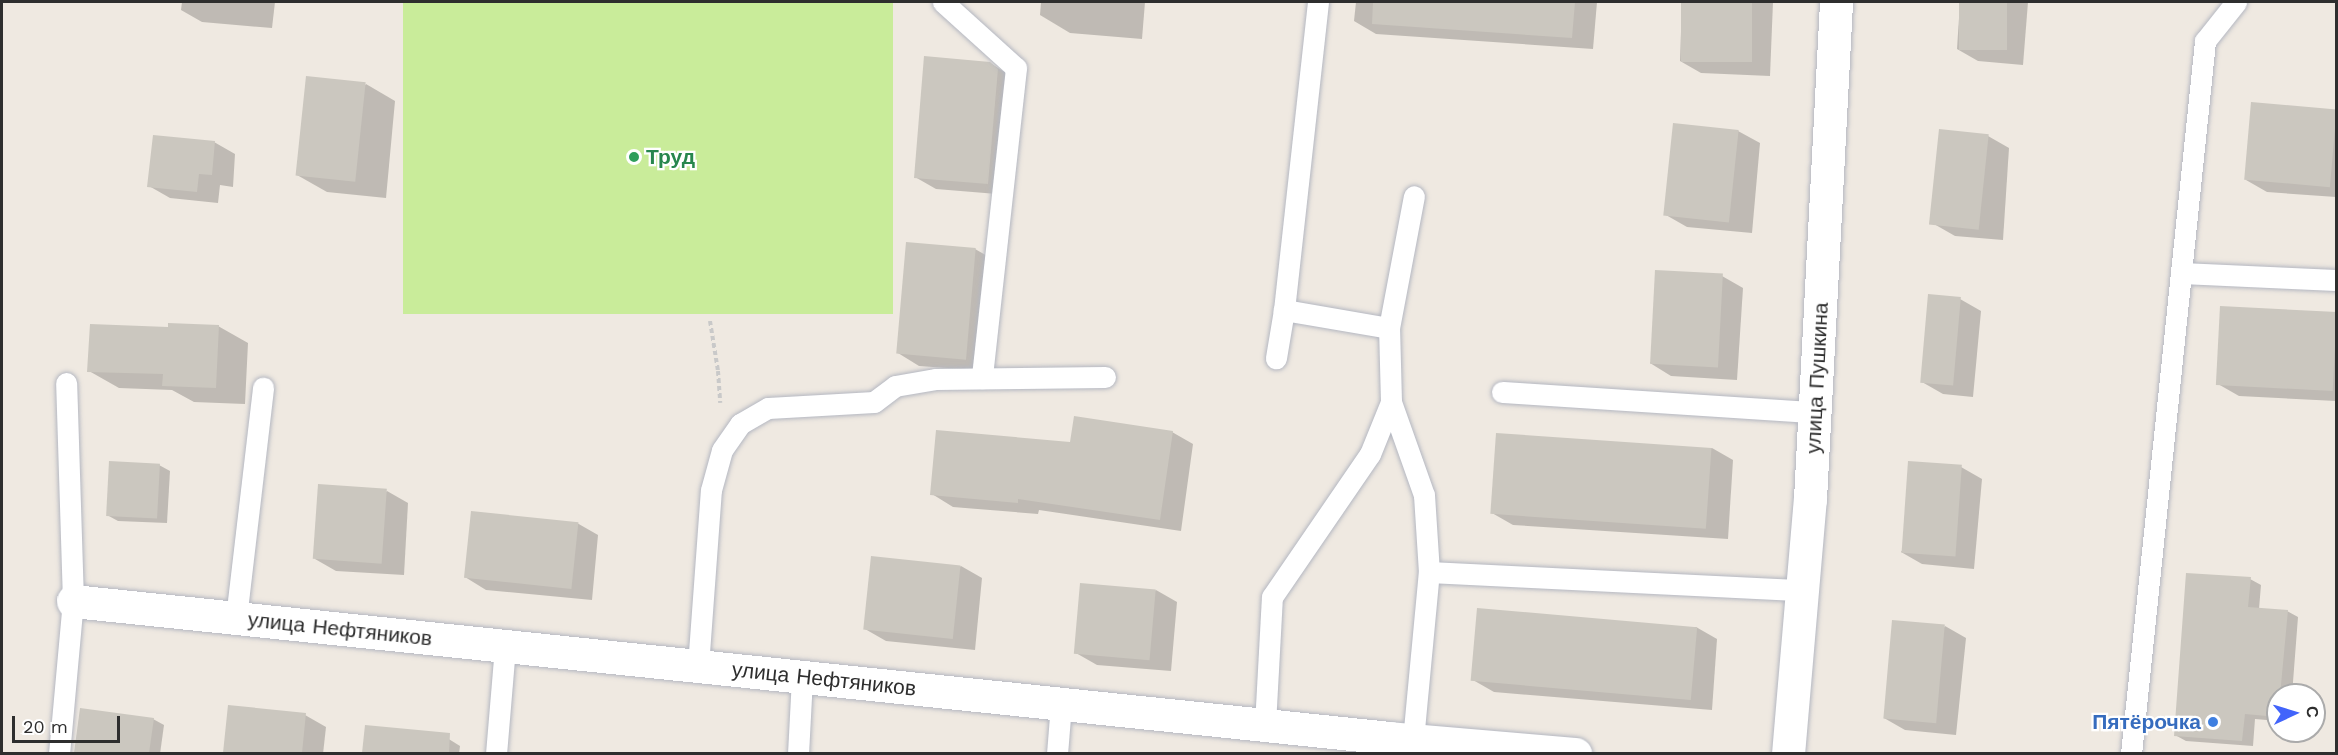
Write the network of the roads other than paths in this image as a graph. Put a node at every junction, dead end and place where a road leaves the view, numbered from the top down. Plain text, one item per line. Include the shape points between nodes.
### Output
1 (943, 2) edge
2 (1318, 2) edge
3 (1836, 2) edge
4 (2236, 2) edge
5 (1414, 196) dead end
6 (2181, 273) junction
7 (2337, 280) edge
8 (1284, 310) junction
9 (1389, 328) junction
10 (1276, 358) dead end
11 (1105, 377) dead end
12 (982, 378) junction
13 (66, 383) dead end
14 (263, 388) dead end
15 (1502, 392) dead end
16 (1391, 402) junction
17 (1815, 412) junction
18 (1429, 572) junction
19 (1802, 590) junction
20 (73, 601) junction
21 (236, 618) junction
22 (505, 646) junction
23 (698, 666) junction
24 (802, 677) junction
25 (1061, 704) junction
26 (1265, 725) junction
27 (1397, 744) edge
28 (59, 753) edge
29 (496, 753) edge
30 (798, 753) edge
31 (1057, 753) edge
32 (1575, 753) edge
33 (1788, 753) edge
34 (2131, 753) edge

1 - 12 lane via 1016,68
2 - 8 lane
3 - 17 street, улица Пушкина
4 - 6 lane via 2205,41
5 - 9 lane
6 - 7 lane
6 - 34 lane
8 - 9 lane
8 - 10 lane
9 - 16 lane
11 - 12 lane
12 - 23 lane via 936,379 895,386 874,402 768,408 740,424 722,450 711,490
13 - 20 lane
14 - 21 lane
15 - 17 lane
16 - 18 lane via 1424,495
16 - 26 lane via 1370,454 1272,597
17 - 19 street, улица Пушкина
18 - 19 lane
18 - 27 lane
19 - 33 street, улица Пушкина
20 - 21 street, улица Нефтяников
20 - 28 lane
21 - 22 street, улица Нефтяников
22 - 23 street, улица Нефтяников
22 - 29 lane
23 - 24 street, улица Нефтяников
24 - 25 street, улица Нефтяников
24 - 30 lane
25 - 26 street, улица Нефтяников
25 - 31 lane
26 - 27 street, улица Нефтяников
27 - 32 street, улица Нефтяников

